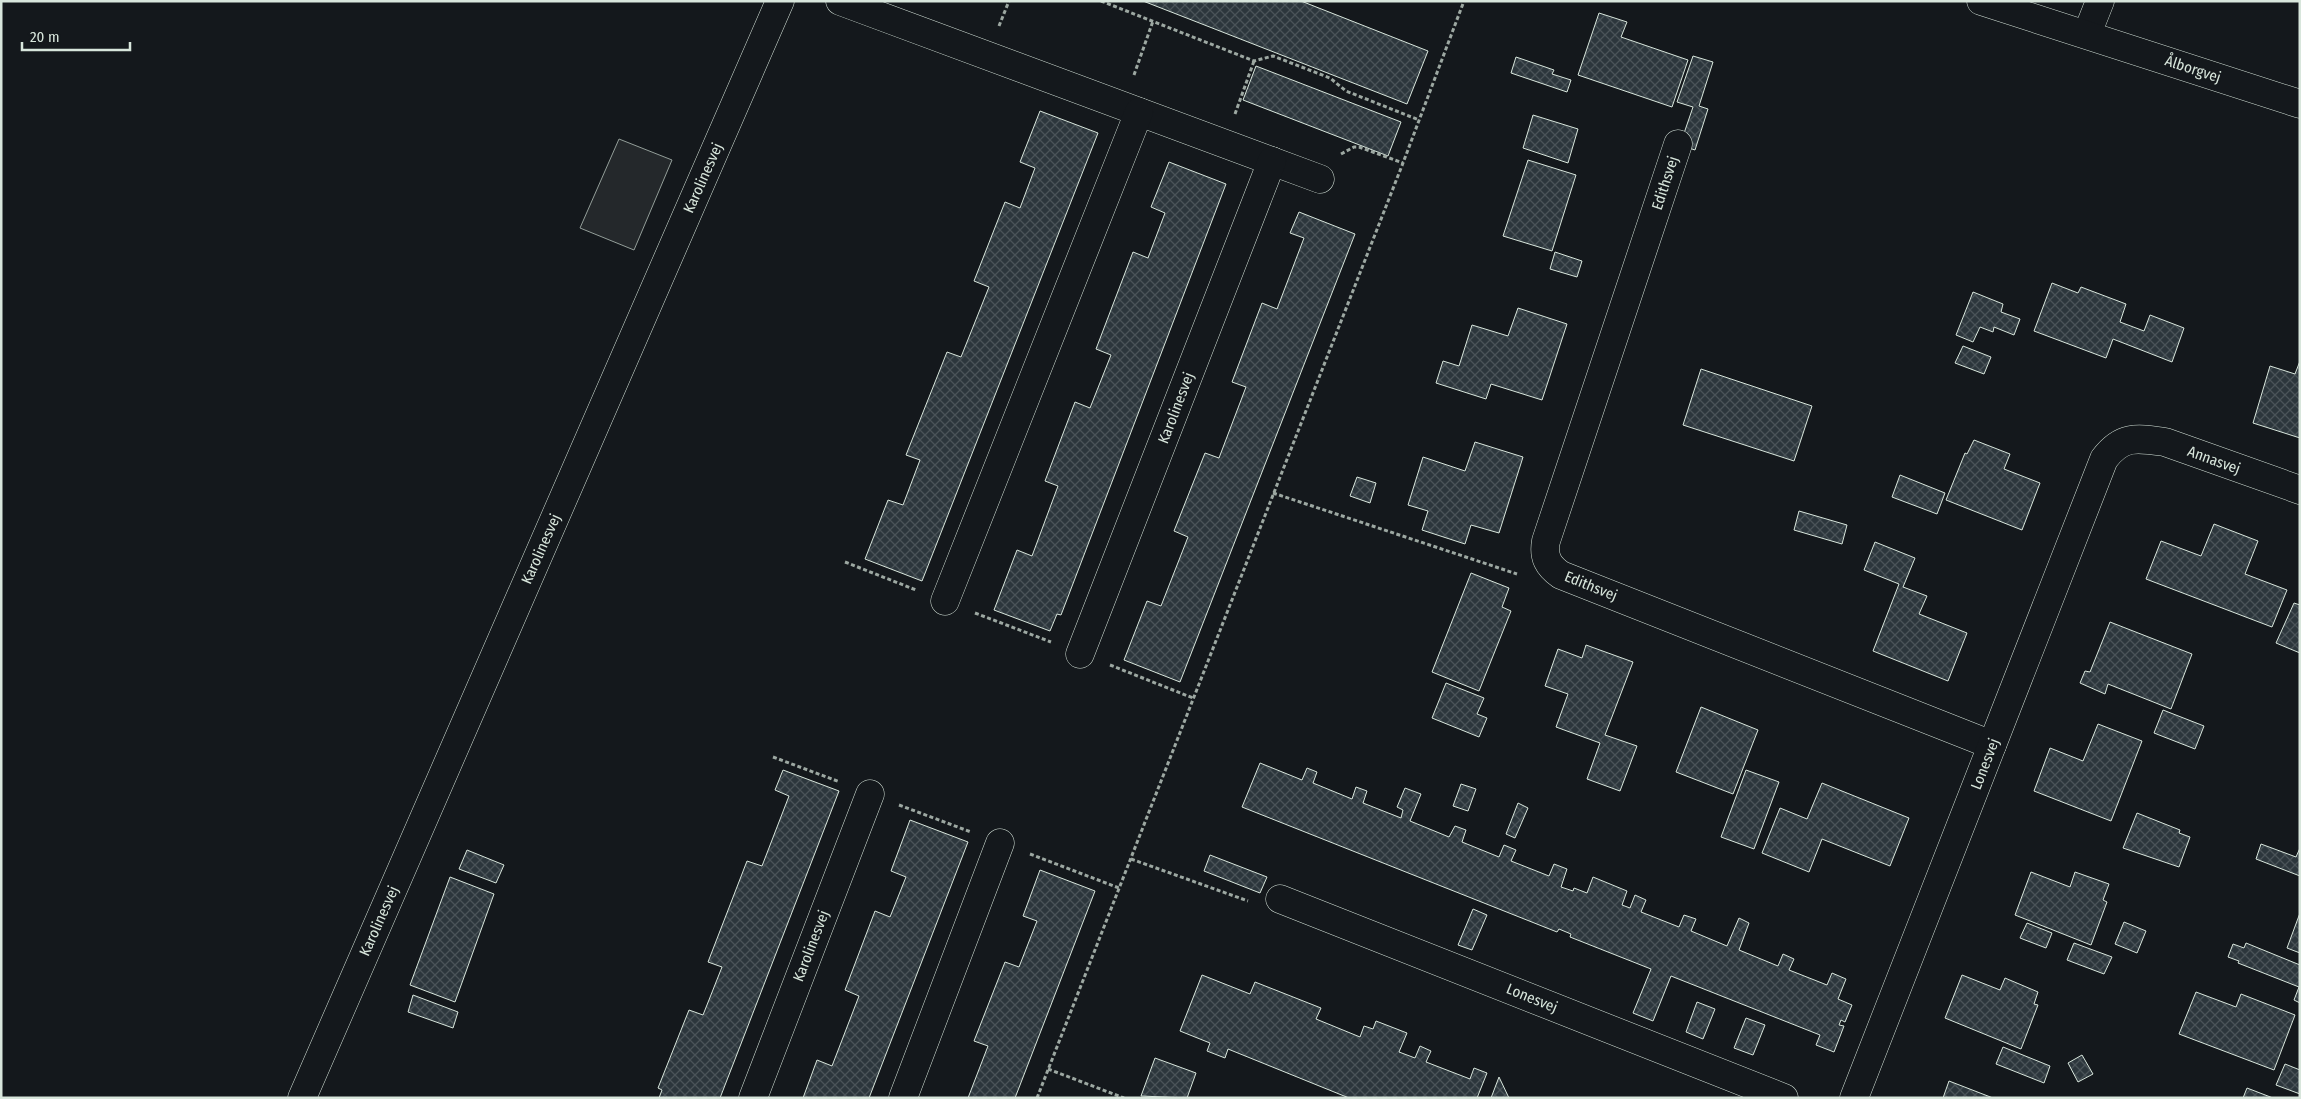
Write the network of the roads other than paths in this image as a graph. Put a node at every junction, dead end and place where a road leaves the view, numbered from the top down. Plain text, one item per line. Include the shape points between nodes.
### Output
1 (780, 1) edge
2 (840, 1) edge
3 (1981, 1) edge
4 (2100, 1) edge
5 (2087, 34) junction
6 (2300, 104) edge
7 (1131, 109) junction
8 (1678, 144) dead end
9 (1272, 161) junction
10 (1320, 179) road end
11 (2126, 440) joint
12 (2300, 490) edge
13 (945, 601) road end
14 (1080, 654) road end
15 (1992, 745) junction
16 (870, 794) road end
17 (1000, 843) road end
18 (1280, 899) road end
19 (302, 1098) edge
20 (753, 1098) edge
21 (903, 1098) edge
22 (1784, 1098) edge
23 (1854, 1098) edge

1 - 19 street, Karolinesvej
2 - 7 street
3 - 5 street, Ålborgvej
4 - 5 street
5 - 6 street, Ålborgvej
7 - 9 street
7 - 13 street
8 - 15 street, Edithsvej via 1546,542 1544,552 1547,561 1561,575
9 - 10 street
9 - 14 street, Karolinesvej
11 - 12 street, Annasvej via 2165,442
11 - 15 street, Lonesvej via 2113,447 2104,459
15 - 23 street, Lonesvej
16 - 20 street, Karolinesvej
17 - 21 street
18 - 22 street, Lonesvej

